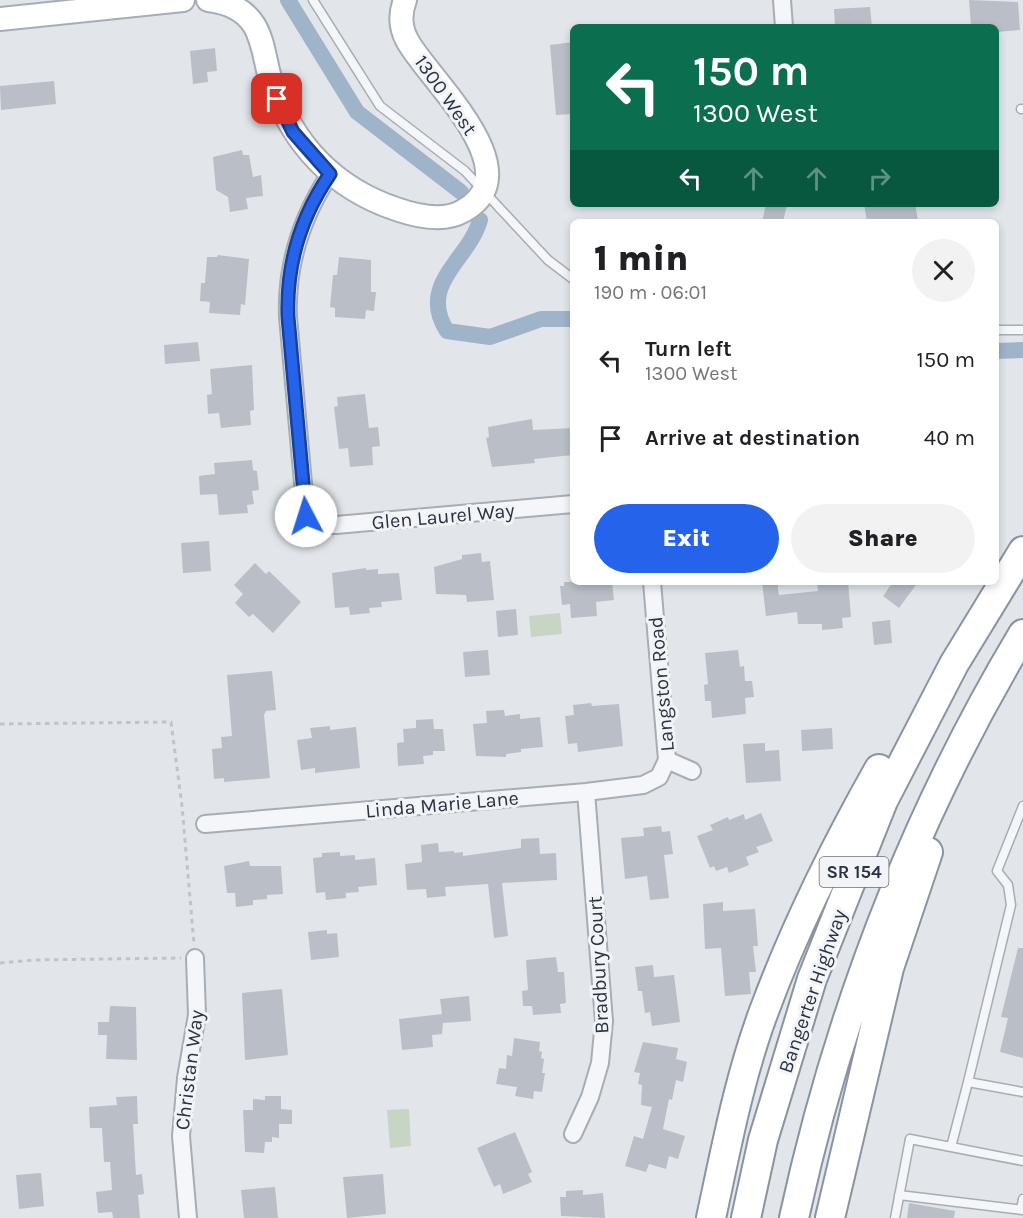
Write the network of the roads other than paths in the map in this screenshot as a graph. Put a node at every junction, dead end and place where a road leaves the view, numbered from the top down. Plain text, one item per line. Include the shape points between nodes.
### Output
1 (183, 0) edge
2 (208, 0) edge
3 (313, 0) edge
4 (404, 0) edge
5 (782, 0) edge
6 (0, 19) edge
7 (784, 24) edge
8 (330, 174) junction
9 (483, 189) junction
10 (570, 277) edge
11 (999, 330) edge
12 (1023, 330) edge
13 (570, 504) edge
14 (1023, 531) edge
15 (1023, 551) edge
16 (999, 569) edge
17 (652, 585) edge
18 (989, 585) edge
19 (1023, 634) edge
20 (991, 688) junction
21 (667, 760) junction
22 (692, 771) dead end
23 (586, 792) junction
24 (1023, 806) edge
25 (205, 824) dead end
26 (195, 958) road end
27 (968, 1082) junction
28 (1023, 1092) edge
29 (573, 1134) dead end
30 (951, 1147) junction
31 (1023, 1161) edge
32 (899, 1195) junction
33 (1023, 1199) edge
34 (1022, 1210) edge
35 (188, 1218) edge
36 (711, 1218) edge
37 (746, 1218) edge
38 (794, 1218) edge
39 (830, 1218) edge
40 (895, 1218) edge

1 - 6 street
2 - 8 street via 236,8 253,24 285,116 304,148
3 - 9 lane via 380,106
4 - 9 street, 1300 West via 401,21 406,38 464,115 482,150 486,173
5 - 7 street
8 - 9 street via 363,195 420,215 458,214 471,206
8 - 13 street, Glen Laurel Way via 303,221 288,286 306,516 323,525 336,525
9 - 10 lane via 548,260
11 - 12 lane
14 - 16 highway
15 - 37 highway, Bangerter Highway / SR 154 via 954,664 883,801 812,978 763,1140
17 - 21 street, Langston Road
18 - 36 highway via 863,798 806,910 763,1012 733,1117
19 - 20 highway, SR 154
20 - 38 highway, SR 154 via 919,830 870,950 828,1082
20 - 39 highway via 929,849 889,968
21 - 22 street, Langston Road
21 - 23 street, Linda Marie Lane via 659,777 643,785
23 - 25 street, Linda Marie Lane
23 - 29 street, Bradbury Court via 604,1021 600,1064
24 - 27 lane via 997,871 1008,885 1011,905
26 - 35 street, Christan Way via 197,1016 181,1136
27 - 28 lane
27 - 30 lane
30 - 31 lane
30 - 32 lane via 910,1139
32 - 34 lane
32 - 40 lane
33 - 34 lane

